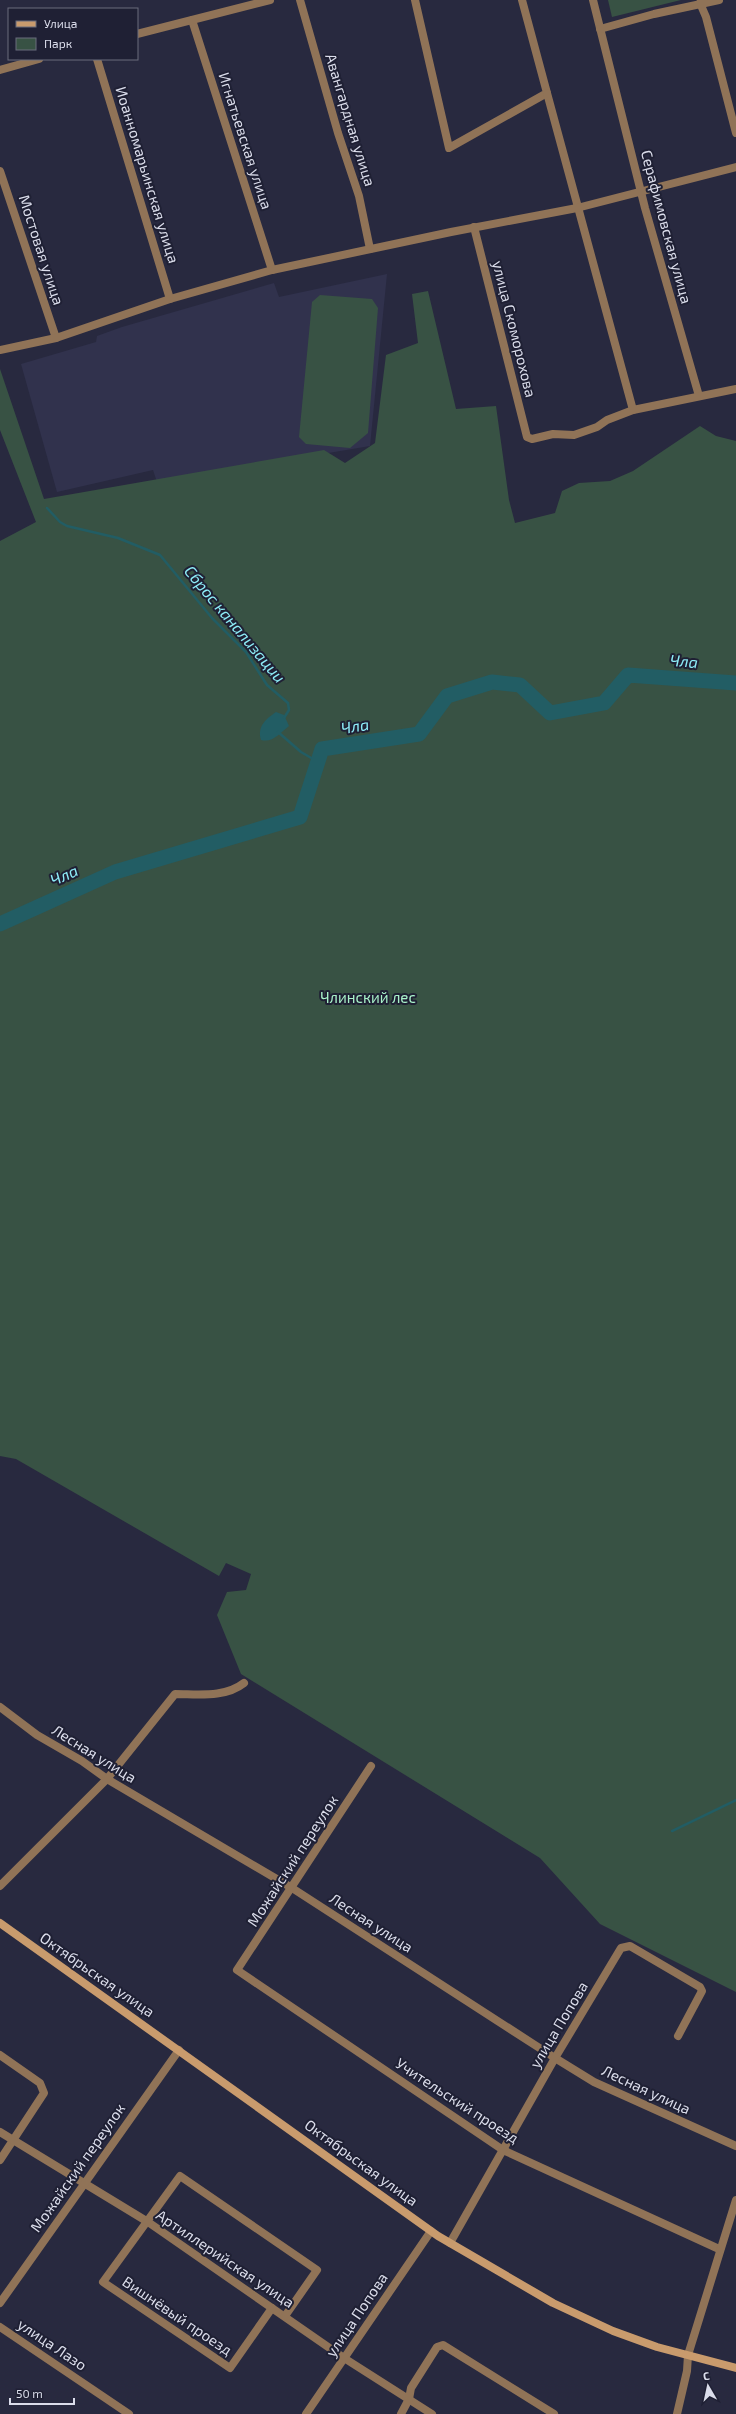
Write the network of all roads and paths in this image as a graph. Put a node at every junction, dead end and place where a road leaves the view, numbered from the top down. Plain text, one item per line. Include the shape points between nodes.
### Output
1 (270, 0) edge
2 (300, 0) edge
3 (415, 0) edge
4 (522, 0) edge
5 (593, 0) edge
6 (719, 0) edge
7 (700, 3) junction
8 (192, 20) junction
9 (600, 29) junction
10 (138, 34) edge
11 (35, 60) edge
12 (98, 60) edge
13 (0, 70) edge
14 (546, 93) junction
15 (736, 133) edge
16 (736, 168) edge
17 (0, 171) edge
18 (641, 191) junction
19 (577, 208) junction
20 (474, 227) junction
21 (370, 249) junction
22 (272, 270) junction
23 (170, 299) junction
24 (56, 338) junction
25 (0, 350) edge
26 (736, 389) edge
27 (699, 396) junction
28 (633, 410) junction
29 (244, 1683) dead end
30 (0, 1707) edge
31 (371, 1766) dead end
32 (107, 1780) junction
33 (0, 1886) edge
34 (292, 1888) junction
35 (0, 1923) edge
36 (237, 1970) joint
37 (678, 2036) dead end
38 (179, 2050) junction
39 (0, 2055) edge
40 (555, 2058) junction
41 (0, 2132) edge
42 (13, 2141) junction
43 (736, 2146) edge
44 (503, 2150) junction
45 (0, 2160) edge
46 (84, 2183) junction
47 (736, 2200) edge
48 (148, 2222) junction
49 (431, 2231) junction
50 (450, 2243) junction
51 (719, 2249) junction
52 (0, 2303) edge
53 (272, 2308) junction
54 (285, 2316) junction
55 (0, 2326) edge
56 (688, 2355) junction
57 (344, 2358) junction
58 (736, 2368) edge
59 (409, 2399) junction
60 (129, 2414) edge
61 (306, 2414) edge
62 (400, 2414) edge
63 (432, 2414) edge
64 (554, 2414) edge
65 (677, 2414) edge

1 - 8 street
2 - 21 street, Авангардная улица via 359,196
3 - 14 street via 449,148
4 - 14 street
5 - 9 street, Серафимовская улица
6 - 7 street
7 - 9 street
7 - 15 street via 706,17
8 - 10 street
8 - 22 street, Игнатьевская улица
9 - 18 street, Серафимовская улица
11 - 13 street
12 - 23 street, Иоанномарьинская улица
14 - 19 street
16 - 18 street
17 - 24 street, Мостовая улица
18 - 19 street
18 - 27 street, Серафимовская улица
19 - 20 street
19 - 28 street
20 - 21 street
20 - 28 street, улица Скоморохова via 527,437 532,439 553,434 574,435 597,428 607,420
21 - 22 street
22 - 23 street
23 - 24 street
24 - 25 street
26 - 27 street
27 - 28 street
29 - 32 street via 235,1690 218,1694 175,1694
30 - 32 street, Лесная улица via 37,1735 82,1761
31 - 34 street, Можайский переулок
32 - 33 street
32 - 34 street, Лесная улица
34 - 36 street, Можайский переулок
34 - 40 street, Лесная улица
35 - 38 main road, Октябрьская улица
36 - 44 street, Учительский проезд
37 - 40 street, улица Попова via 702,1991 700,1987 630,1946 621,1948
38 - 46 street, Можайский переулок
38 - 49 main road, Октябрьская улица
39 - 42 street via 40,2083 44,2093
40 - 43 street, Лесная улица via 594,2082
40 - 44 street, улица Попова
41 - 42 street, Артиллерийская улица
42 - 45 street
42 - 46 street, Артиллерийская улица
44 - 50 street, улица Попова
44 - 51 street, Учительский проезд
46 - 48 street, Артиллерийская улица
46 - 52 street, Можайский переулок
47 - 51 street
48 - 53 street, Артиллерийская улица
48 - 53 street, Вишнёвый проезд via 103,2282 230,2368
48 - 54 street, Вишнёвый проезд via 180,2176 317,2270
49 - 50 main road, Октябрьская улица
49 - 57 street, улица Попова
50 - 56 main road, Октябрьская улица via 553,2303 635,2340
51 - 56 street
53 - 54 street, Артиллерийская улица
54 - 57 street, Артиллерийская улица
55 - 60 street, улица Лазо
56 - 58 main road, Октябрьская улица
56 - 65 street
57 - 59 street, Артиллерийская улица
57 - 61 street, улица Попова
59 - 62 street
59 - 63 street, Артиллерийская улица
59 - 64 street via 411,2388 437,2346 443,2345

